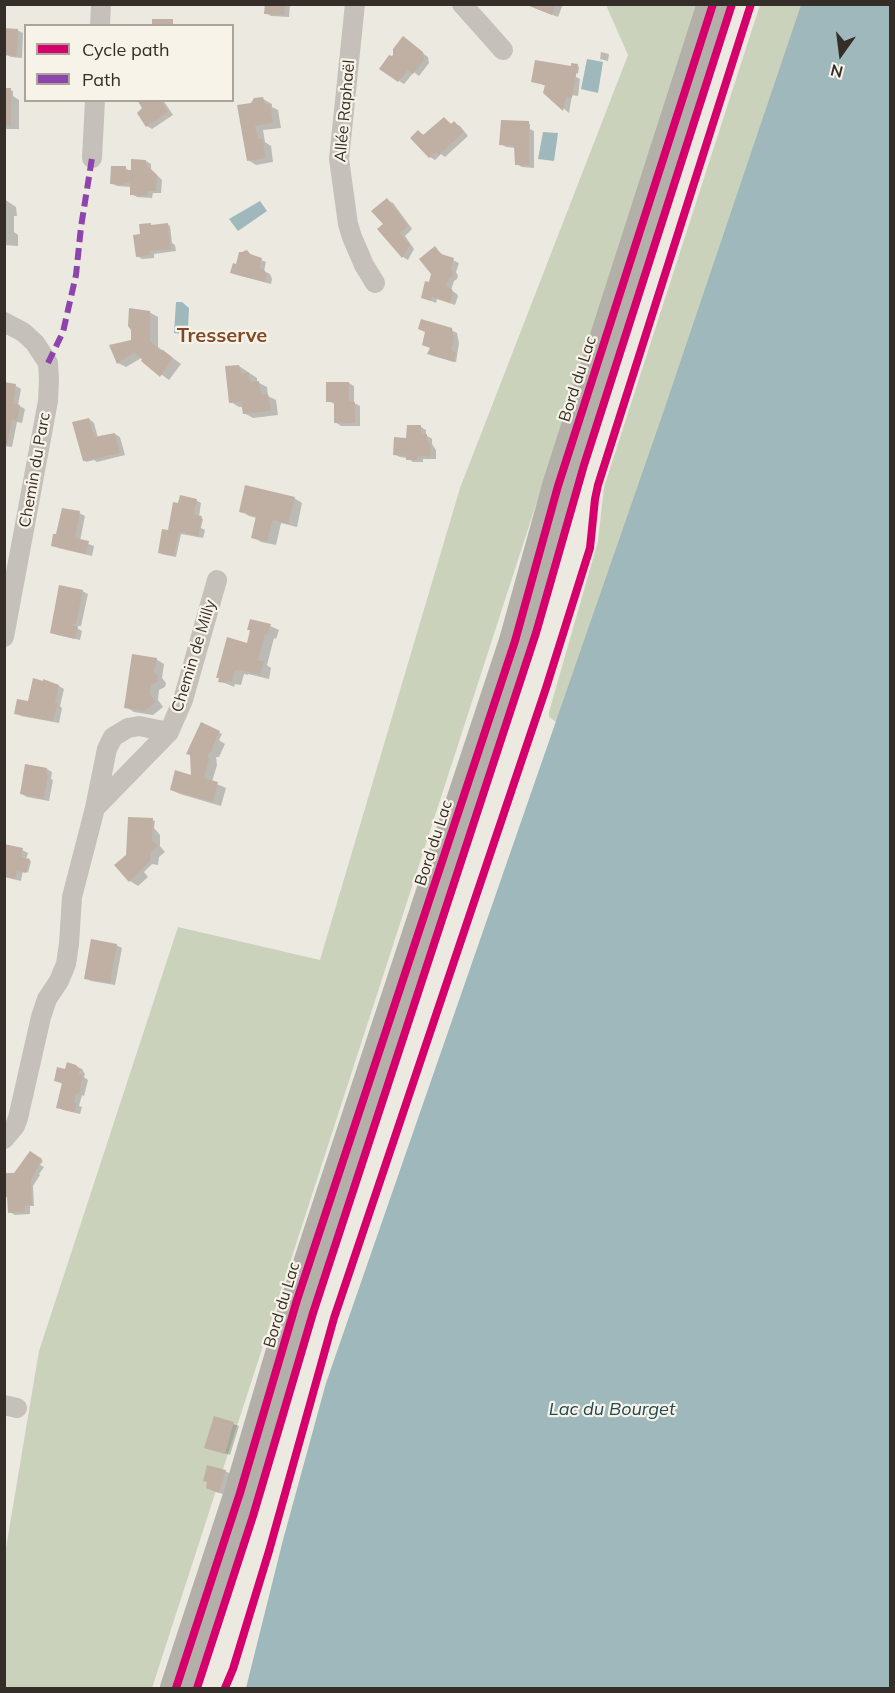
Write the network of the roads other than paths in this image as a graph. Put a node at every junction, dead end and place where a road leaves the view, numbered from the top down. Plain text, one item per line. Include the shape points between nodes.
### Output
1 (101, 4) edge
2 (355, 4) edge
3 (462, 4) edge
4 (713, 4) edge
5 (732, 4) edge
6 (100, 24) edge
7 (503, 50) dead end
8 (95, 102) edge
9 (92, 158) dead end
10 (375, 283) dead end
11 (4, 322) edge
12 (217, 580) dead end
13 (4, 637) edge
14 (169, 732) junction
15 (95, 808) junction
16 (4, 1139) edge
17 (176, 1689) edge
18 (196, 1689) edge

1 - 6 street
2 - 10 street, Allée Raphaël via 339,159 348,224
3 - 7 street
4 - 17 main road, Bord du Lac via 561,476 515,641 297,1300
5 - 18 main road, Bord du Lac via 584,465 536,633 313,1314
8 - 9 street
11 - 13 street, Chemin du Parc via 23,332 42,352 50,380
12 - 14 street, Chemin de Milly via 183,700
14 - 15 street, Chemin de Milly
14 - 15 street, Chemin de Milly via 139,726 113,737
15 - 16 street, Chemin de Milly via 72,897 66,964 47,999 18,1118

